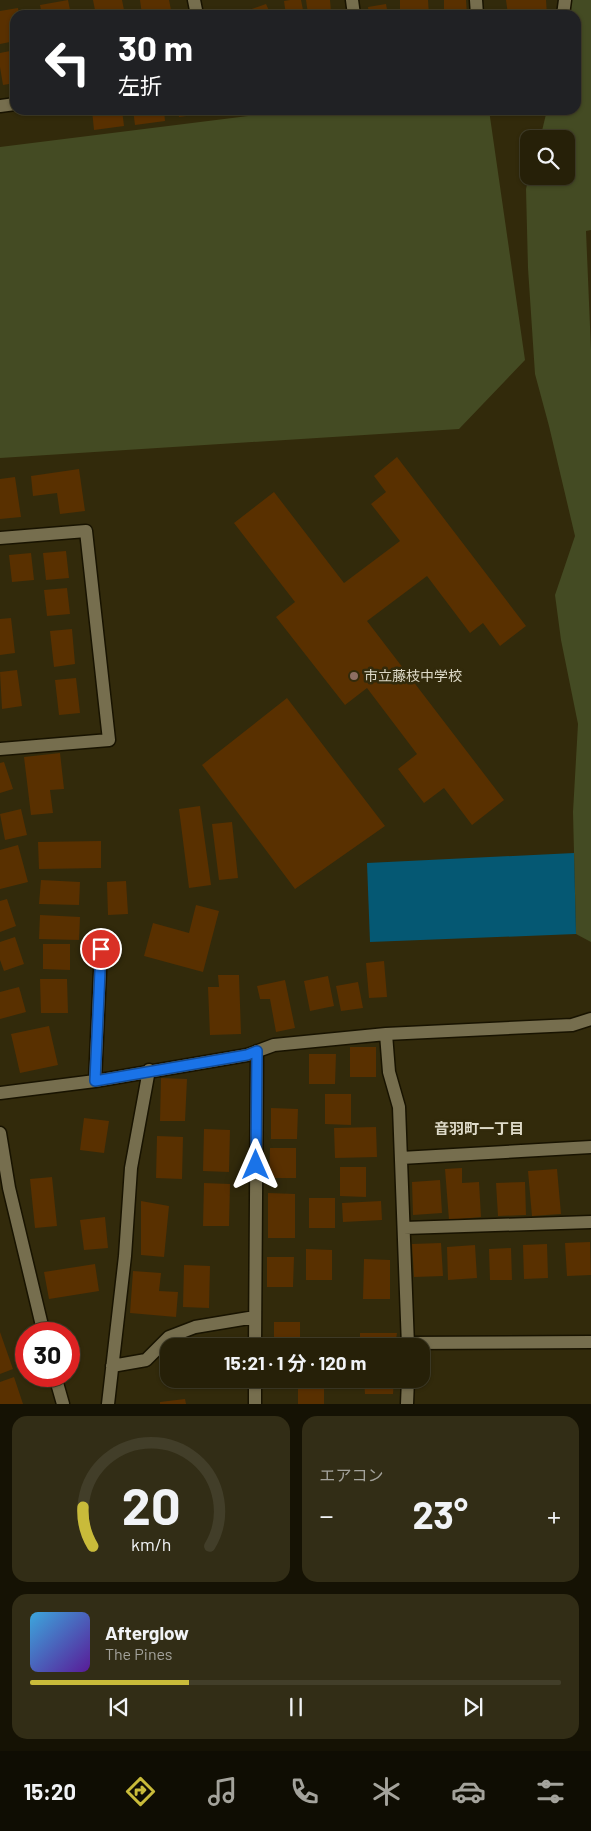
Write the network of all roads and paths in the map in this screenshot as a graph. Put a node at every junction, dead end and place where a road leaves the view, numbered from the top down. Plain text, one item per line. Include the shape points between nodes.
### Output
1 (0, 538) edge
2 (0, 749) edge
3 (101, 949) dead end
4 (591, 1019) edge
5 (386, 1034) junction
6 (257, 1051) junction
7 (149, 1070) junction
8 (95, 1081) junction
9 (0, 1093) edge
10 (0, 1134) edge
11 (591, 1147) edge
12 (401, 1158) junction
13 (591, 1222) edge
14 (404, 1228) junction
15 (256, 1317) junction
16 (41, 1322) edge
17 (255, 1338) edge
18 (408, 1338) edge
19 (591, 1342) edge
20 (430, 1345) edge
21 (112, 1366) junction
22 (58, 1387) edge
23 (255, 1388) edge
24 (408, 1388) edge
25 (63, 1404) edge
26 (108, 1404) edge
27 (255, 1404) edge
28 (407, 1404) edge

1 - 2 street via 86,532 109,740
3 - 8 street
4 - 5 street via 572,1025
5 - 6 street via 274,1045
5 - 12 street via 389,1072 399,1107
6 - 7 street
6 - 15 street
7 - 8 street
7 - 21 street via 131,1168
8 - 9 street
10 - 16 street via 9,1188
11 - 12 street
12 - 14 street
13 - 14 street
14 - 18 street
15 - 17 street
15 - 21 street via 195,1327 169,1337 146,1360
19 - 20 street
21 - 26 street
22 - 25 street
23 - 27 street
24 - 28 street

